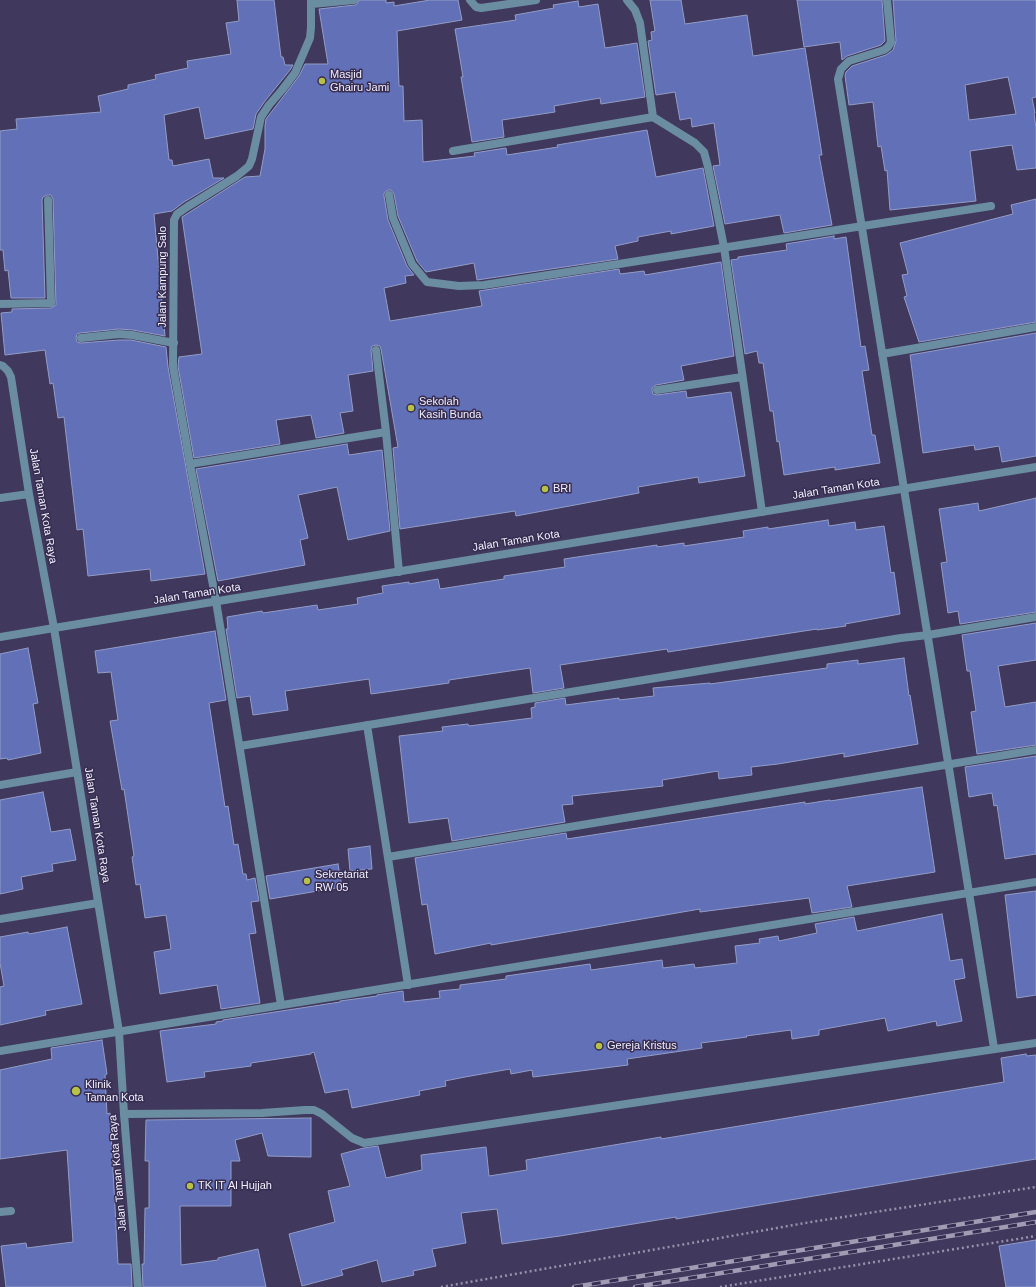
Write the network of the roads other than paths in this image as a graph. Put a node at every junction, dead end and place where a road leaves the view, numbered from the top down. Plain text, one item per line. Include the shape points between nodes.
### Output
1 (354, 0) edge
2 (470, 0) edge
3 (536, 0) edge
4 (627, 0) edge
5 (887, 0) edge
6 (312, 2) edge
7 (653, 117) junction
8 (453, 151) dead end
9 (389, 195) dead end
10 (48, 200) dead end
11 (991, 206) dead end
12 (863, 226) junction
13 (724, 247) junction
14 (0, 304) edge
15 (1036, 327) edge
16 (81, 338) dead end
17 (174, 343) junction
18 (376, 350) dead end
19 (882, 354) junction
20 (0, 366) edge
21 (742, 377) junction
22 (657, 390) dead end
23 (386, 432) junction
24 (190, 464) junction
25 (1036, 467) edge
26 (904, 489) junction
27 (29, 494) junction
28 (0, 498) edge
29 (762, 512) junction
30 (399, 572) junction
31 (216, 602) junction
32 (1036, 617) edge
33 (54, 628) junction
34 (928, 635) junction
35 (0, 637) edge
36 (366, 725) junction
37 (240, 746) junction
38 (1036, 750) edge
39 (949, 765) junction
40 (77, 772) junction
41 (0, 785) edge
42 (388, 857) junction
43 (1036, 882) edge
44 (970, 893) junction
45 (98, 903) junction
46 (0, 919) edge
47 (408, 985) junction
48 (282, 1005) junction
49 (119, 1032) junction
50 (1036, 1043) edge
51 (994, 1048) junction
52 (0, 1052) edge
53 (124, 1114) junction
54 (11, 1211) dead end
55 (0, 1212) edge
56 (138, 1287) edge

1 - 6 street
2 - 3 street via 476,7 481,8
4 - 7 street via 635,10 640,23
5 - 12 street via 891,42 888,47 849,60 841,69 838,79
6 - 17 street, Jalan Kampung Salo via 310,38 294,73 261,117 249,166 177,214 174,220
7 - 8 street
7 - 13 street via 695,143 704,152
9 - 13 street via 393,218 412,264 426,282 459,286 484,284
10 - 14 street via 51,303
11 - 12 street
12 - 13 street
12 - 19 street
13 - 21 street
15 - 19 street
16 - 17 street via 119,334
17 - 24 street, Jalan Kampung Salo via 173,366
18 - 23 street
19 - 26 street
20 - 27 street, Jalan Taman Kota Raya via 3,366 11,377
21 - 22 street
21 - 29 street
23 - 24 street
23 - 30 street
24 - 31 street, Jalan Kampung Salo
25 - 26 street, Jalan Taman Kota
26 - 29 street, Jalan Taman Kota
26 - 34 street
27 - 28 street
27 - 33 street, Jalan Taman Kota Raya
29 - 30 street, Jalan Taman Kota
30 - 31 street, Jalan Taman Kota
31 - 33 street, Jalan Taman Kota
31 - 37 street, Jalan Kampung Salo
32 - 34 street
33 - 35 street, Jalan Taman Kota
33 - 40 street, Jalan Taman Kota Raya
34 - 36 street
34 - 39 street
36 - 37 street
36 - 42 street
37 - 48 street, Jalan Kampung Salo
38 - 39 street
39 - 42 street
39 - 44 street
40 - 41 street
40 - 45 street, Jalan Taman Kota Raya
42 - 47 street
43 - 44 street
44 - 47 street
44 - 51 street
45 - 46 street
45 - 49 street, Jalan Taman Kota Raya
47 - 48 street
48 - 49 street
49 - 52 street
49 - 53 street, Jalan Taman Kota Raya
50 - 51 street
51 - 53 street via 364,1143 352,1138 314,1110
53 - 56 street, Jalan Taman Kota Raya
54 - 55 street

